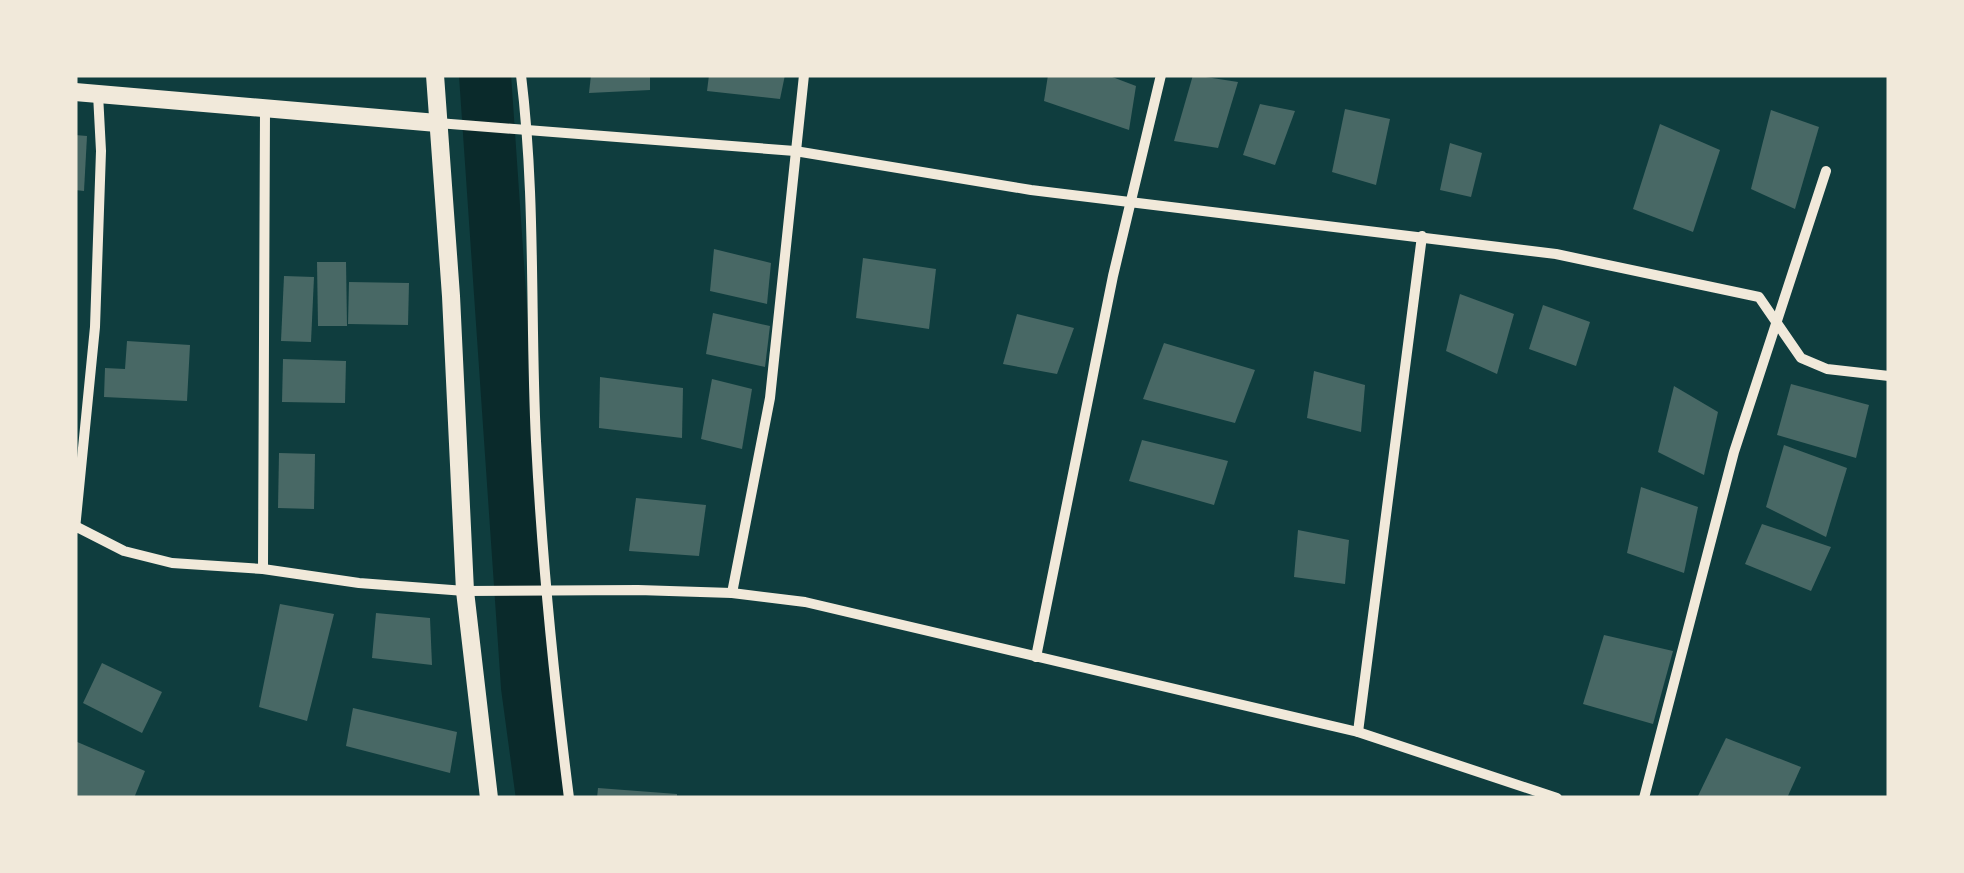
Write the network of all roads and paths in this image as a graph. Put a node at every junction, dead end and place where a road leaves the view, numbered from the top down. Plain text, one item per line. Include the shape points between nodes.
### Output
1 (435, 75) edge
2 (521, 75) edge
3 (804, 75) edge
4 (1161, 75) edge
5 (75, 92) edge
6 (98, 94) junction
7 (265, 110) junction
8 (438, 123) junction
9 (523, 128) junction
10 (795, 151) junction
11 (1826, 171) dead end
12 (1130, 202) junction
13 (1422, 236) junction
14 (1774, 322) junction
15 (1889, 376) edge
16 (75, 528) edge
17 (263, 569) junction
18 (465, 590) junction
19 (541, 590) junction
20 (732, 593) junction
21 (1036, 657) junction
22 (1358, 732) junction
23 (489, 798) edge
24 (569, 798) edge
25 (1557, 798) edge
26 (1644, 798) edge

1 - 8 street
2 - 9 street
3 - 10 street
4 - 12 street
5 - 6 street
6 - 7 street
6 - 16 street via 95,327
7 - 8 street
7 - 17 street
8 - 9 street
8 - 18 street
9 - 10 street
9 - 19 street
10 - 12 street
10 - 20 street via 770,398
11 - 14 street
12 - 13 street
12 - 21 street
13 - 14 street via 1556,254 1759,297
13 - 22 street
14 - 15 street via 1801,358 1828,369
14 - 26 street
16 - 17 street via 124,551 172,563
17 - 18 street
18 - 19 street
18 - 23 street
19 - 20 street
19 - 24 street
20 - 21 street via 805,602
21 - 22 street
22 - 25 street

